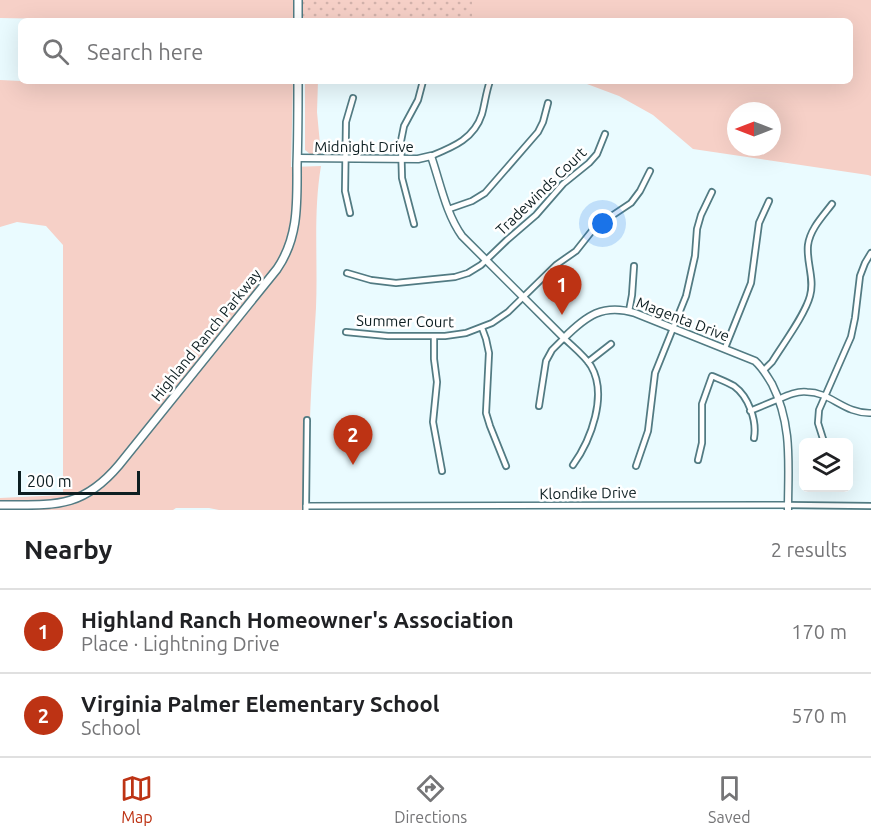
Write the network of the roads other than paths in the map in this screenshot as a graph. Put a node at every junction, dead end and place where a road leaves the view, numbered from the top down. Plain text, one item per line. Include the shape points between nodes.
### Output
1 (298, 0) edge
2 (298, 18) edge
3 (298, 84) edge
4 (422, 84) edge
5 (489, 84) edge
6 (353, 98) dead end
7 (548, 103) dead end
8 (605, 134) dead end
9 (431, 156) junction
10 (298, 158) junction
11 (345, 159) junction
12 (401, 159) junction
13 (650, 171) dead end
14 (712, 192) dead end
15 (769, 201) dead end
16 (832, 204) dead end
17 (449, 209) junction
18 (350, 213) dead end
19 (414, 224) dead end
20 (871, 253) edge
21 (486, 260) junction
22 (634, 266) dead end
23 (347, 273) dead end
24 (524, 298) junction
25 (629, 311) junction
26 (482, 328) junction
27 (674, 328) junction
28 (346, 332) dead end
29 (434, 337) junction
30 (564, 338) junction
31 (611, 344) dead end
32 (725, 348) junction
33 (588, 362) junction
34 (764, 370) junction
35 (824, 396) junction
36 (779, 399) junction
37 (539, 406) dead end
38 (750, 411) junction
39 (871, 413) edge
40 (307, 420) dead end
41 (754, 438) dead end
42 (823, 438) edge
43 (698, 460) dead end
44 (573, 465) dead end
45 (506, 466) dead end
46 (636, 466) dead end
47 (442, 471) dead end
48 (0, 505) edge
49 (687, 507) edge
50 (729, 507) edge
51 (788, 507) edge
52 (869, 507) edge
53 (306, 508) edge
54 (544, 508) edge

1 - 2 main road
3 - 10 main road, Highland Ranch Parkway
4 - 12 street via 404,126
5 - 9 street via 482,115 471,134 454,147
6 - 11 street via 346,122
7 - 17 street via 538,132 491,188 479,198
8 - 21 street, Tradewinds Court via 590,163 563,184 536,215
9 - 12 main road, Midnight Drive
9 - 17 main road
10 - 11 main road, Midnight Drive
10 - 48 main road, Highland Ranch Parkway via 295,226 281,263 119,465 95,488 71,501
11 - 12 main road, Midnight Drive
11 - 18 street
12 - 19 street
13 - 24 street, Summer Court via 631,202 595,227 576,251
14 - 27 street via 699,221 691,276
15 - 32 street via 757,232 751,283
16 - 34 street via 809,239 809,300
17 - 21 main road via 457,229
20 - 35 street via 860,276 851,337
21 - 23 street, Tradewinds Court via 462,276 409,282 371,280
21 - 24 main road
22 - 25 street
24 - 26 street, Summer Court
24 - 30 main road
25 - 27 main road, Magenta Drive
25 - 30 main road, Magenta Drive via 606,310 592,315
26 - 29 street, Summer Court
26 - 45 street via 489,353 486,413
27 - 32 main road, Magenta Drive
27 - 46 street via 655,373 648,431
28 - 29 street, Summer Court
29 - 47 street via 437,382 433,422
30 - 33 street
30 - 37 street via 546,361
31 - 33 street
32 - 34 main road, Magenta Drive via 750,358
33 - 44 street via 597,388 596,409 589,438
34 - 36 main road, Magenta Drive
35 - 36 street via 799,392
35 - 39 street via 855,412
35 - 42 street via 818,416
36 - 38 street
36 - 51 main road, Magenta Drive via 787,432
38 - 41 street
38 - 43 street via 738,389 712,376 702,404
40 - 53 street
49 - 50 street, Klondike Drive
49 - 54 street, Klondike Drive
50 - 51 street, Klondike Drive
51 - 52 street, Klondike Drive
53 - 54 street, Klondike Drive

